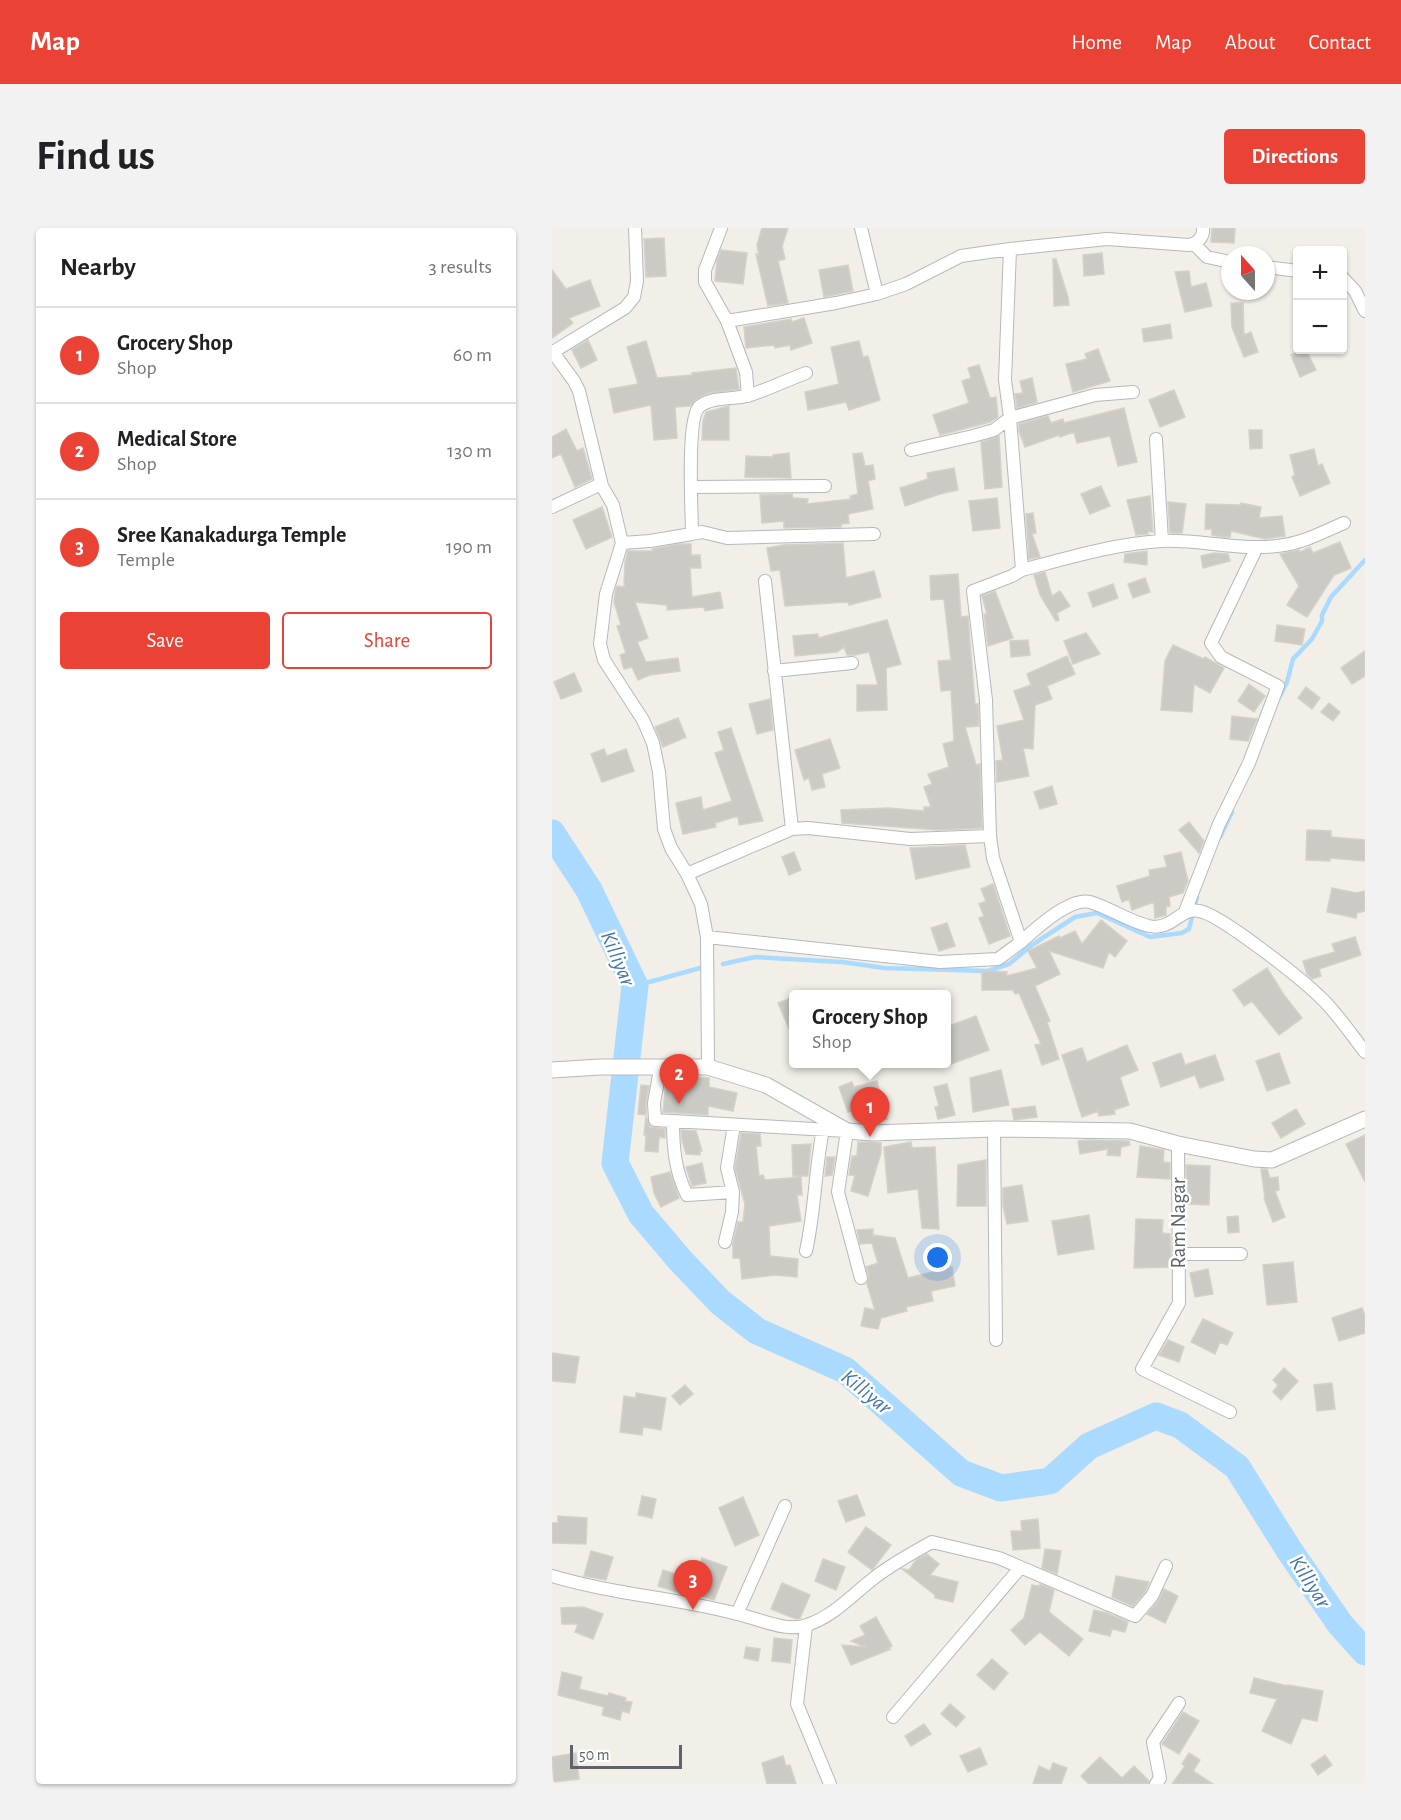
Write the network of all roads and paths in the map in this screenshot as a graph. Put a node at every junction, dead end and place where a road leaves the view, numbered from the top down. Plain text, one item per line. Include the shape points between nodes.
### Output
1 (635, 228) edge
2 (722, 228) edge
3 (861, 228) edge
4 (1203, 228) edge
5 (1194, 244) junction
6 (1010, 249) junction
7 (1221, 260) edge
8 (1275, 268) edge
9 (1293, 270) edge
10 (1347, 283) edge
11 (877, 294) junction
12 (1365, 311) edge
13 (727, 321) junction
14 (553, 352) edge
15 (806, 373) dead end
16 (1133, 392) dead end
17 (748, 396) junction
18 (1010, 418) junction
19 (1156, 439) dead end
20 (911, 450) dead end
21 (602, 486) junction
22 (825, 486) dead end
23 (692, 487) junction
24 (552, 507) edge
25 (1344, 523) dead end
26 (692, 534) junction
27 (874, 534) dead end
28 (1162, 541) junction
29 (622, 543) junction
30 (1257, 547) junction
31 (1022, 570) junction
32 (765, 581) dead end
33 (852, 663) dead end
34 (774, 671) junction
35 (792, 829) junction
36 (990, 836) junction
37 (687, 874) junction
38 (1190, 911) junction
39 (707, 941) junction
40 (1021, 942) junction
41 (1365, 1052) edge
42 (692, 1066) junction
43 (708, 1067) junction
44 (552, 1070) edge
45 (1365, 1119) edge
46 (673, 1122) junction
47 (734, 1125) junction
48 (823, 1129) junction
49 (994, 1129) junction
50 (847, 1131) junction
51 (1178, 1144) junction
52 (733, 1192) junction
53 (725, 1242) dead end
54 (806, 1251) dead end
55 (1179, 1254) junction
56 (1241, 1254) dead end
57 (861, 1278) dead end
58 (996, 1341) dead end
59 (1230, 1412) dead end
60 (785, 1506) dead end
61 (1166, 1566) dead end
62 (1020, 1568) junction
63 (552, 1576) edge
64 (737, 1614) junction
65 (806, 1626) junction
66 (1179, 1704) dead end
67 (893, 1717) dead end
68 (830, 1784) edge
69 (1156, 1784) edge

1 - 14 street via 634,297 625,308
2 - 13 street via 705,270 705,282
3 - 11 street
4 - 5 street via 1202,238
5 - 6 street via 1107,239
5 - 7 street via 1207,257
6 - 11 street via 961,256
6 - 18 street via 1005,380
8 - 9 street
10 - 12 street
11 - 13 street
13 - 17 street via 746,372
14 - 21 street via 579,391
15 - 17 street
16 - 18 street via 1095,395
17 - 23 street via 711,402 700,406 694,414
18 - 20 street via 994,430
18 - 31 street
19 - 28 street
21 - 24 street
21 - 29 street via 613,505
22 - 23 street
23 - 26 street
25 - 30 street via 1287,545
26 - 27 street via 702,532 727,538
26 - 29 street
28 - 30 street
28 - 31 street via 1100,549
29 - 37 street via 606,594 600,644 604,660 644,720 653,743 664,829
30 - 38 street via 1211,643 1221,657 1278,686 1249,763 1219,824
31 - 36 street via 973,591 986,700
32 - 34 street
33 - 34 street
34 - 35 street
35 - 36 street via 910,839
35 - 37 street
36 - 40 street via 993,858
37 - 39 street via 701,904
38 - 40 street via 1169,925 1152,927 1082,901 1061,910
38 - 41 street via 1234,929 1319,996
39 - 40 street via 940,962 998,960
39 - 43 street
42 - 43 street
42 - 44 street
42 - 46 street via 659,1075 655,1120
43 - 50 street via 766,1085
45 - 51 street via 1272,1160
46 - 47 street
46 - 52 street via 678,1178 687,1195
47 - 48 street
47 - 52 street via 727,1168
48 - 50 street
48 - 54 street
49 - 50 street
49 - 51 street via 1130,1131
49 - 58 street
50 - 57 street via 838,1192
51 - 55 street, Ram Nagar
52 - 53 street
55 - 56 street
55 - 59 street, Ram Nagar via 1179,1303 1142,1369
60 - 64 street
61 - 62 street via 1152,1596 1135,1616
62 - 65 street via 999,1558 932,1542 873,1579 836,1611
62 - 67 street
63 - 64 street
64 - 65 street via 788,1628
65 - 68 street via 797,1704
66 - 69 street via 1153,1742 1160,1778

